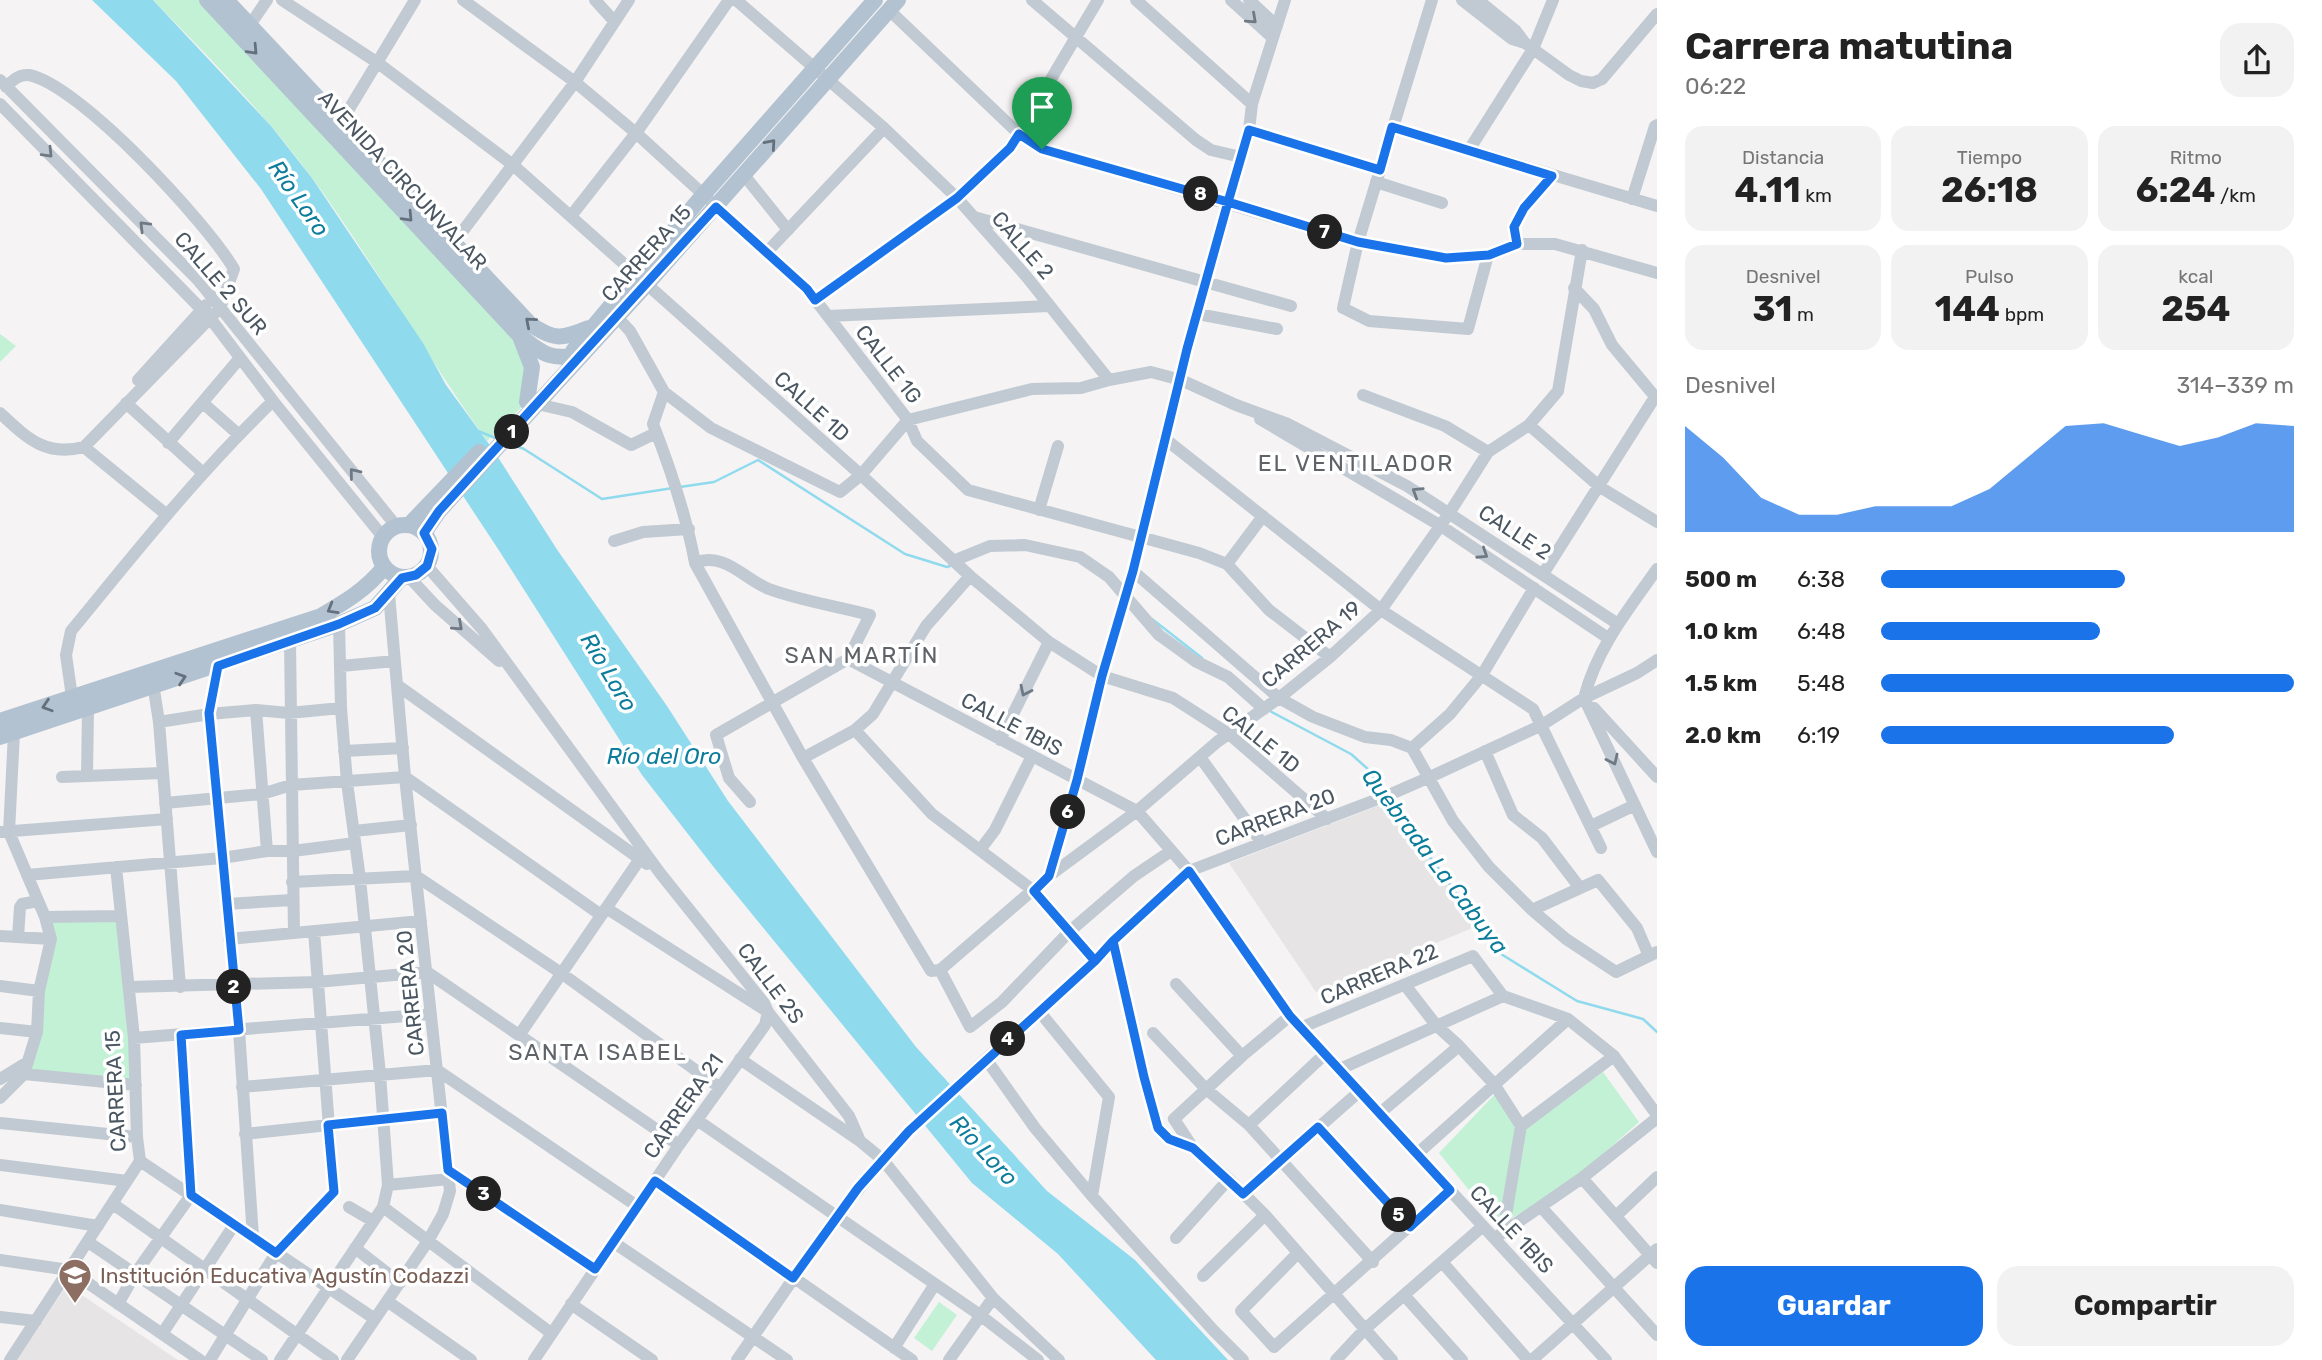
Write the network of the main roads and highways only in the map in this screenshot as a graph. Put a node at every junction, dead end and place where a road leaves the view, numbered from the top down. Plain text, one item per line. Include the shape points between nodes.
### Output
1 (207, 0) edge
2 (226, 0) edge
3 (875, 0) edge
4 (893, 5) edge
5 (821, 75) junction
6 (641, 279) junction
7 (591, 327) junction
8 (520, 337) junction
9 (584, 352) junction
10 (567, 358) junction
11 (528, 407) junction
12 (410, 528) junction
13 (384, 567) junction
14 (406, 577) junction
15 (153, 679) junction
16 (0, 721) edge
17 (7, 735) edge

1 -> 8 main road, AVENIDA CIRCUNVALAR
7 -> 2 main road, AVENIDA CIRCUNVALAR via 560,338 530,324
3 - 5 main road, CARRERA 15
4 - 5 main road, CARRERA 15
6 -> 5 main road, CARRERA 15 via 716,207
5 - 6 main road, CARRERA 15 via 702,195
6 - 7 main road, CARRERA 15
6 - 9 main road, CARRERA 15 via 617,317
7 - 10 main road, CARRERA 15
8 - 10 main road, AVENIDA CIRCUNVALAR via 538,351
8 - 11 main road via 532,367
9 - 10 main road
9 - 11 main road, CARRERA 15
10 - 11 main road, CARRERA 15
11 - 12 main road, CARRERA 15
12 - 13 main road via 383,537 379,554
12 - 14 main road via 432,549 423,572
13 - 14 main road
13 -> 15 main road via 355,596 321,616
15 -> 14 main road via 218,666 339,624 375,608
15 -> 16 main road via 72,697
15 - 17 main road via 88,710

